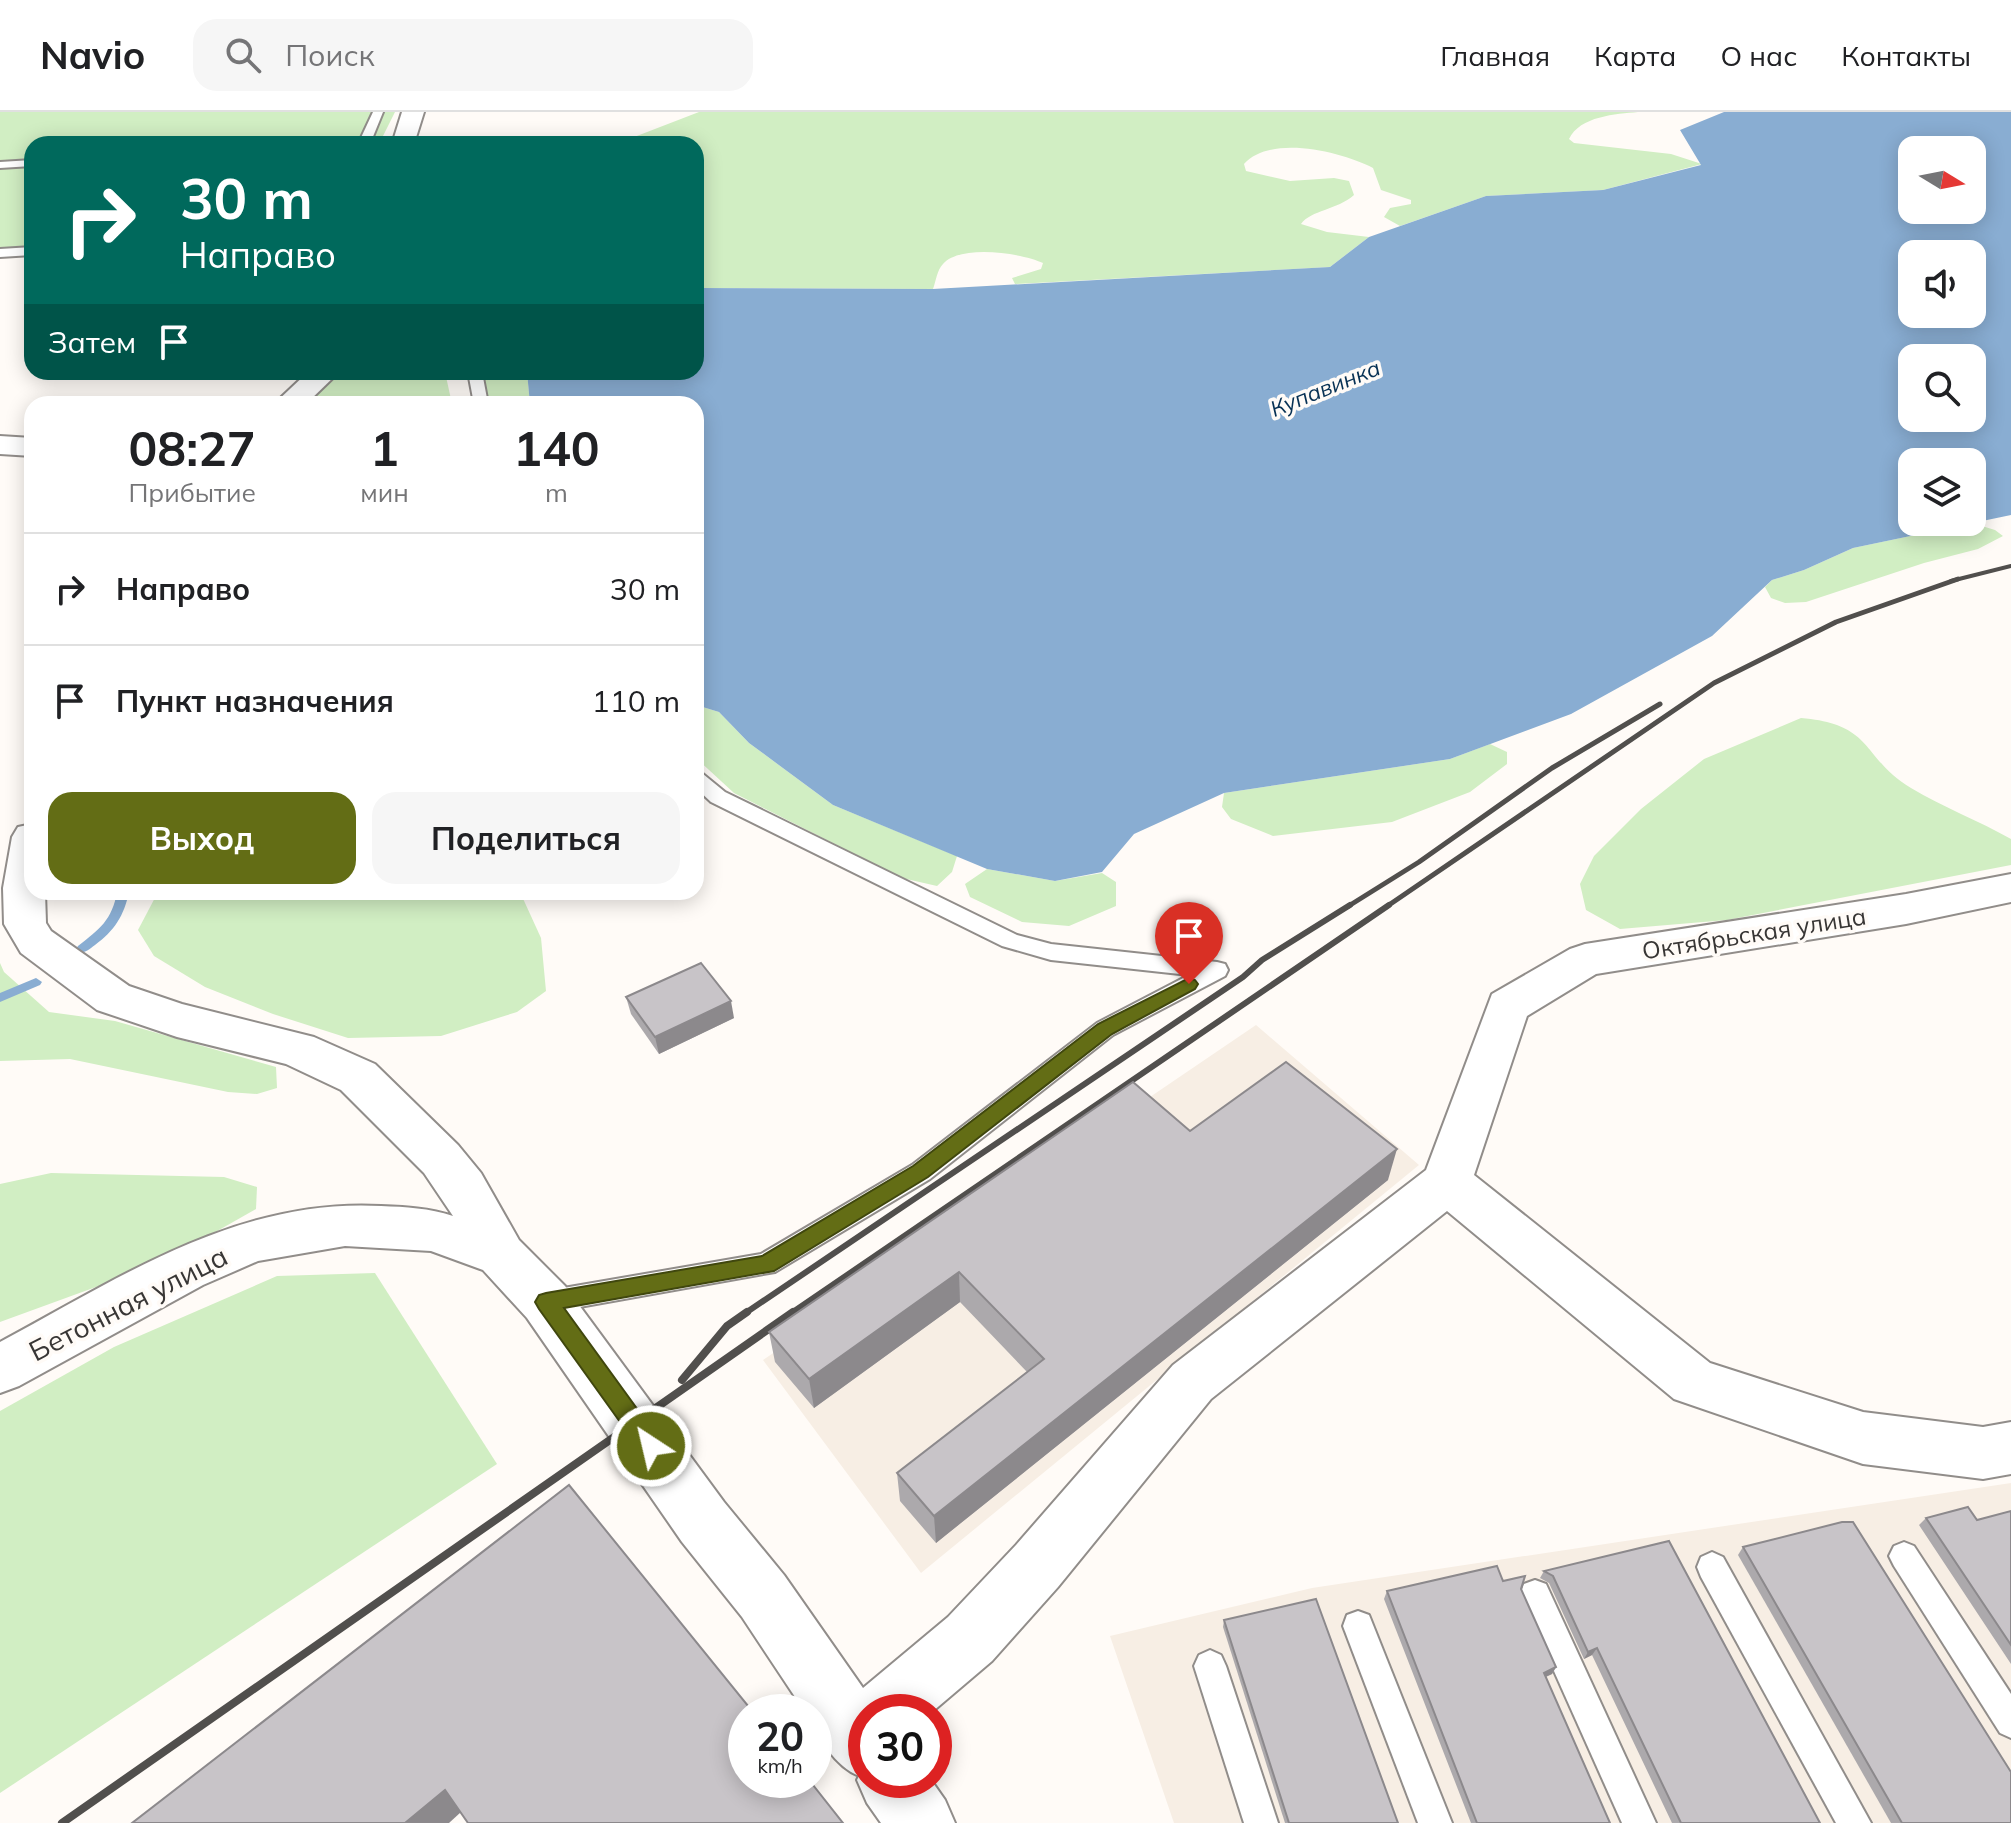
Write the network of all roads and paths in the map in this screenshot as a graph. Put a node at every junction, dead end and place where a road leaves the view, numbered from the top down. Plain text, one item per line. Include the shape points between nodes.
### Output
1 (378, 112) edge
2 (413, 112) edge
3 (368, 136) edge
4 (406, 136) edge
5 (24, 164) edge
6 (0, 165) edge
7 (24, 252) edge
8 (0, 253) edge
9 (316, 380) edge
10 (298, 396) edge
11 (0, 445) edge
12 (24, 446) edge
13 (704, 785) edge
14 (2011, 888) edge
15 (24, 900) edge
16 (1447, 1182) junction
17 (501, 1255) junction
18 (546, 1302) junction
19 (0, 1369) edge
20 (2011, 1448) edge
21 (1904, 1556) dead end
22 (1712, 1567) dead end
23 (1535, 1595) dead end
24 (1358, 1626) dead end
25 (1210, 1666) dead end
26 (917, 1694) edge
27 (848, 1708) edge
28 (2011, 1722) edge
29 (907, 1798) edge
30 (922, 1823) edge
31 (1261, 1823) edge
32 (1435, 1823) edge
33 (1639, 1823) edge
34 (1854, 1823) edge

1 - 3 lane
2 - 4 street
5 - 6 lane
7 - 8 lane
9 - 10 street
11 - 12 street
13 - 18 lane via 718,797 1010,941 1051,952 1217,970 1105,1029 921,1172 766,1264
14 - 16 street, Октябрьская улица via 1585,960 1508,1006
15 - 17 street via 25,924 36,942 113,998 177,1020 298,1049 358,1077 441,1159
16 - 20 street via 1693,1382 1863,1438 1983,1453
16 - 26 street via 1192,1382 1037,1566
17 - 18 street, Бетонная улица
17 - 19 street, Бетонная улица via 433,1230 345,1225 250,1241 185,1269
18 - 27 street, Бетонная улица via 703,1522
21 - 28 lane
22 - 34 lane
23 - 33 lane
24 - 32 lane
25 - 31 lane
29 - 30 street, Бетонная улица

